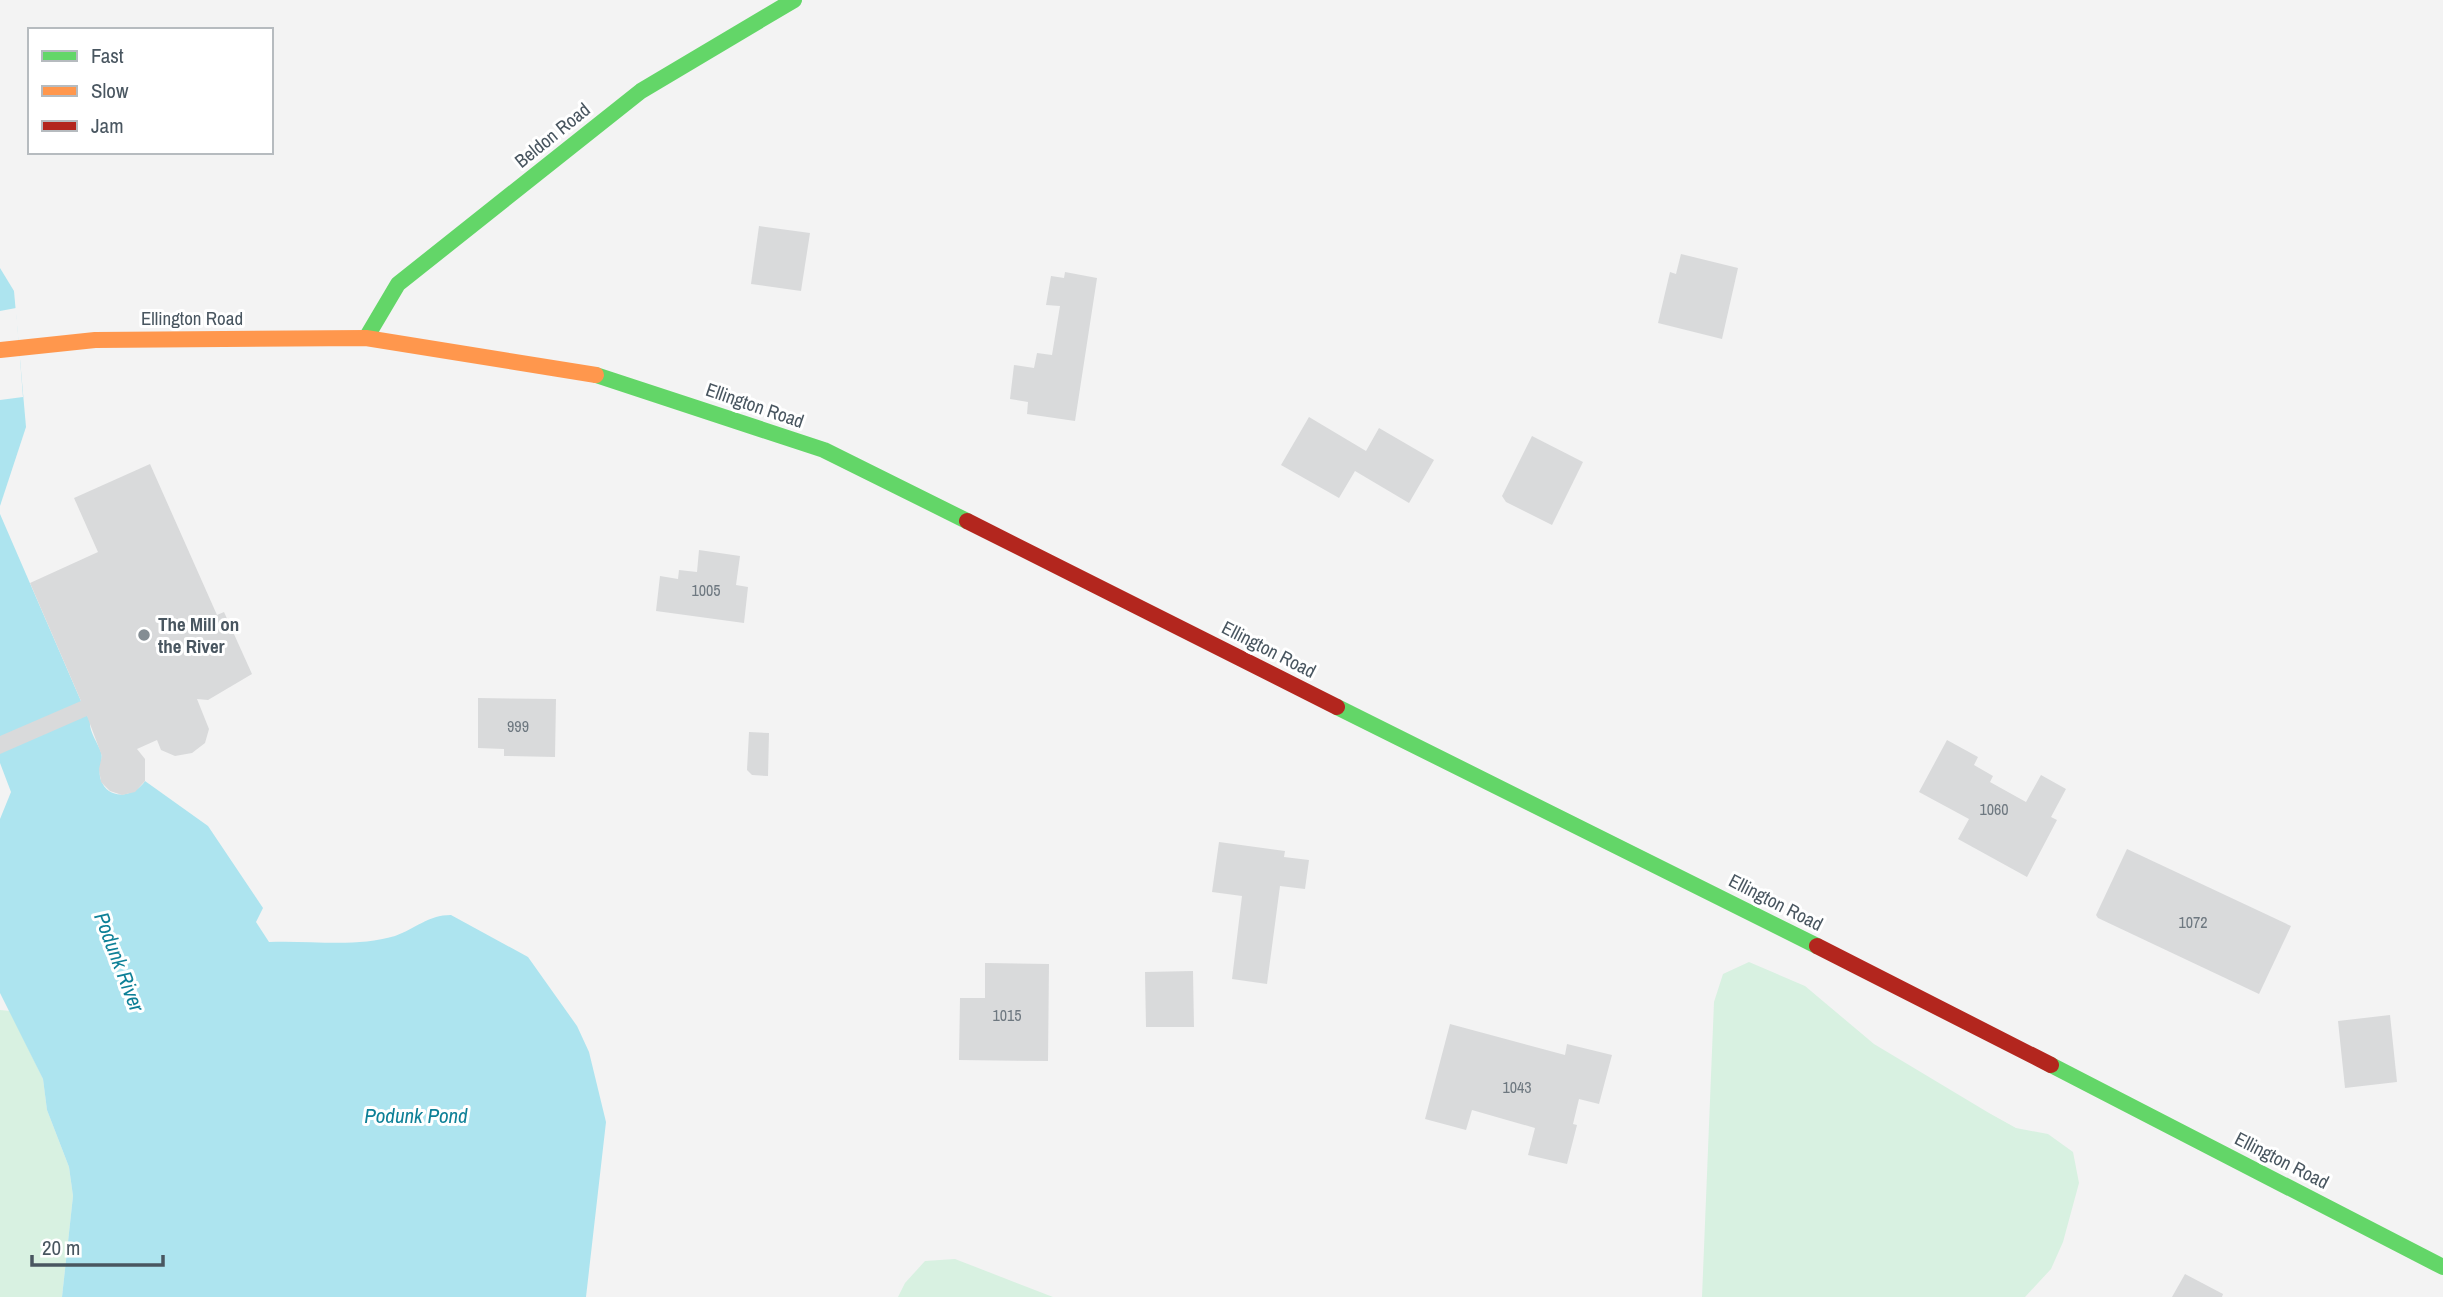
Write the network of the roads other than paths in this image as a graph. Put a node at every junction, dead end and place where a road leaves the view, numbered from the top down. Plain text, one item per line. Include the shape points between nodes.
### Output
1 (794, 0) edge
2 (366, 338) junction
3 (0, 350) edge
4 (2443, 1267) edge

1 - 2 main road, Beldon Road via 641,91 398,284
2 - 3 main road, Ellington Road via 94,340
2 - 4 main road, Ellington Road via 607,377 824,450 1905,990

